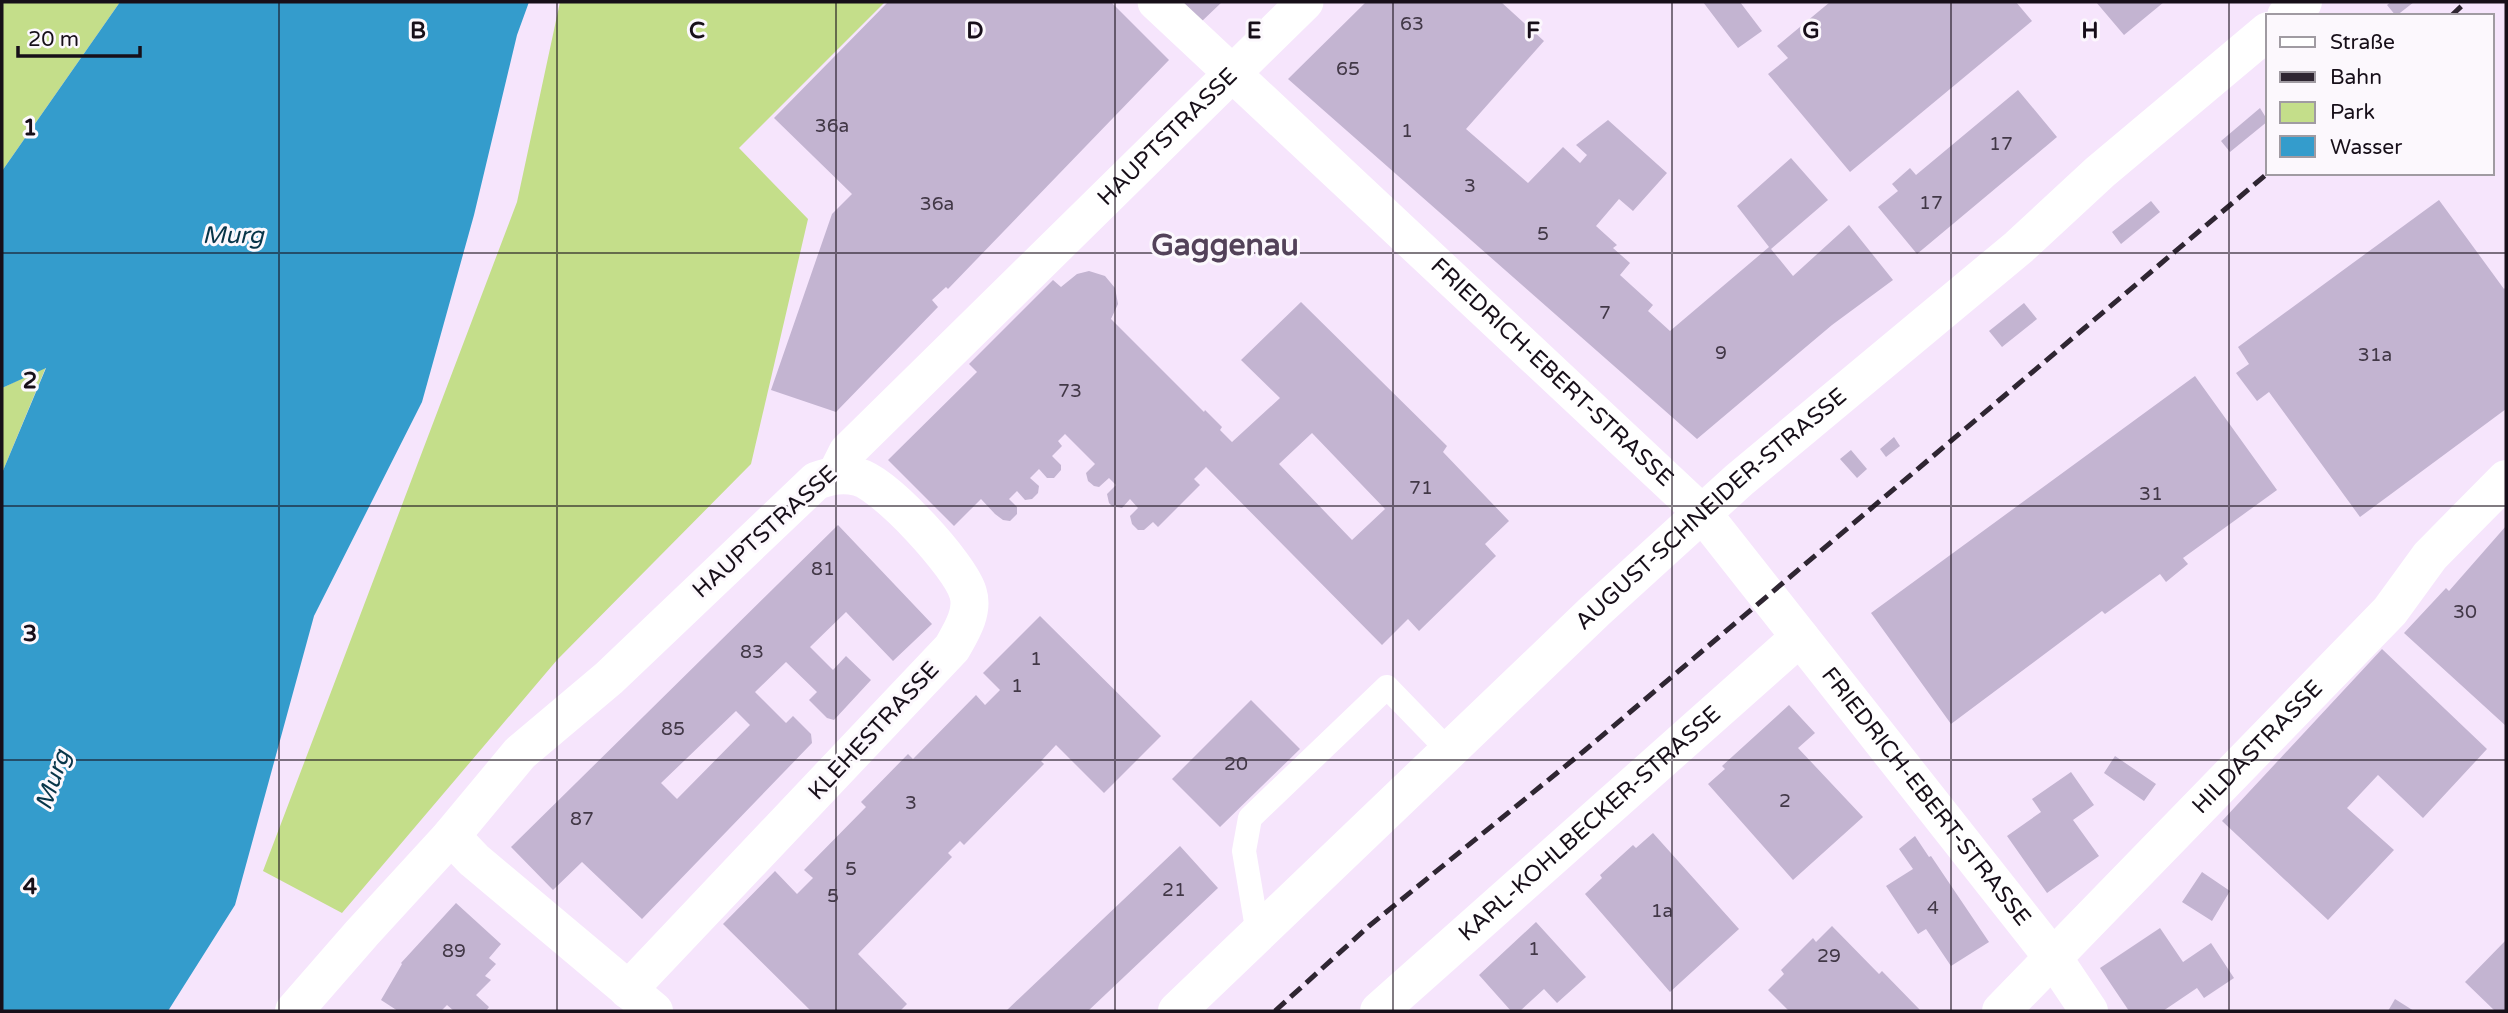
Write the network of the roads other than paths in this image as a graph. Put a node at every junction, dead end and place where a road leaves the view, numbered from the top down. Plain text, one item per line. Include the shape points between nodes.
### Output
1 (1156, 2) edge
2 (1305, 2) edge
3 (2303, 2) edge
4 (2288, 14) edge
5 (2266, 33) edge
6 (1233, 74) junction
7 (836, 474) junction
8 (2506, 479) edge
9 (1703, 514) junction
10 (1800, 637) junction
11 (1450, 752) junction
12 (452, 836) junction
13 (1258, 934) junction
14 (2054, 959) junction
15 (641, 1000) edge
16 (294, 1011) edge
17 (1177, 1011) edge
18 (1379, 1011) edge
19 (2001, 1011) edge
20 (2090, 1011) edge

1 - 6 street, FRIEDRICH-EBERT-STRASSE
2 - 6 street, HAUPTSTRASSE
3 - 4 street
5 - 9 street, AUGUST-SCHNEIDER-STRASSE
6 - 7 street, HAUPTSTRASSE via 847,452
6 - 9 street, FRIEDRICH-EBERT-STRASSE
7 - 12 street, HAUPTSTRASSE via 816,481 609,678 520,754
7 - 15 street, KLEHESTRASSE via 859,477 882,490 950,559 969,593 967,621 952,648
8 - 14 street, HILDASTRASSE via 2430,556 2390,611
9 - 10 street, FRIEDRICH-EBERT-STRASSE
9 - 11 street, AUGUST-SCHNEIDER-STRASSE
10 - 14 street, FRIEDRICH-EBERT-STRASSE
10 - 18 street, KARL-KOHLBECKER-STRASSE
11 - 13 street, AUGUST-SCHNEIDER-STRASSE
11 - 13 lane via 1387,687 1250,818 1244,851
12 - 15 street via 474,860
12 - 16 street, HAUPTSTRASSE
13 - 17 street, AUGUST-SCHNEIDER-STRASSE
14 - 19 street, HILDASTRASSE
14 - 20 street, FRIEDRICH-EBERT-STRASSE

